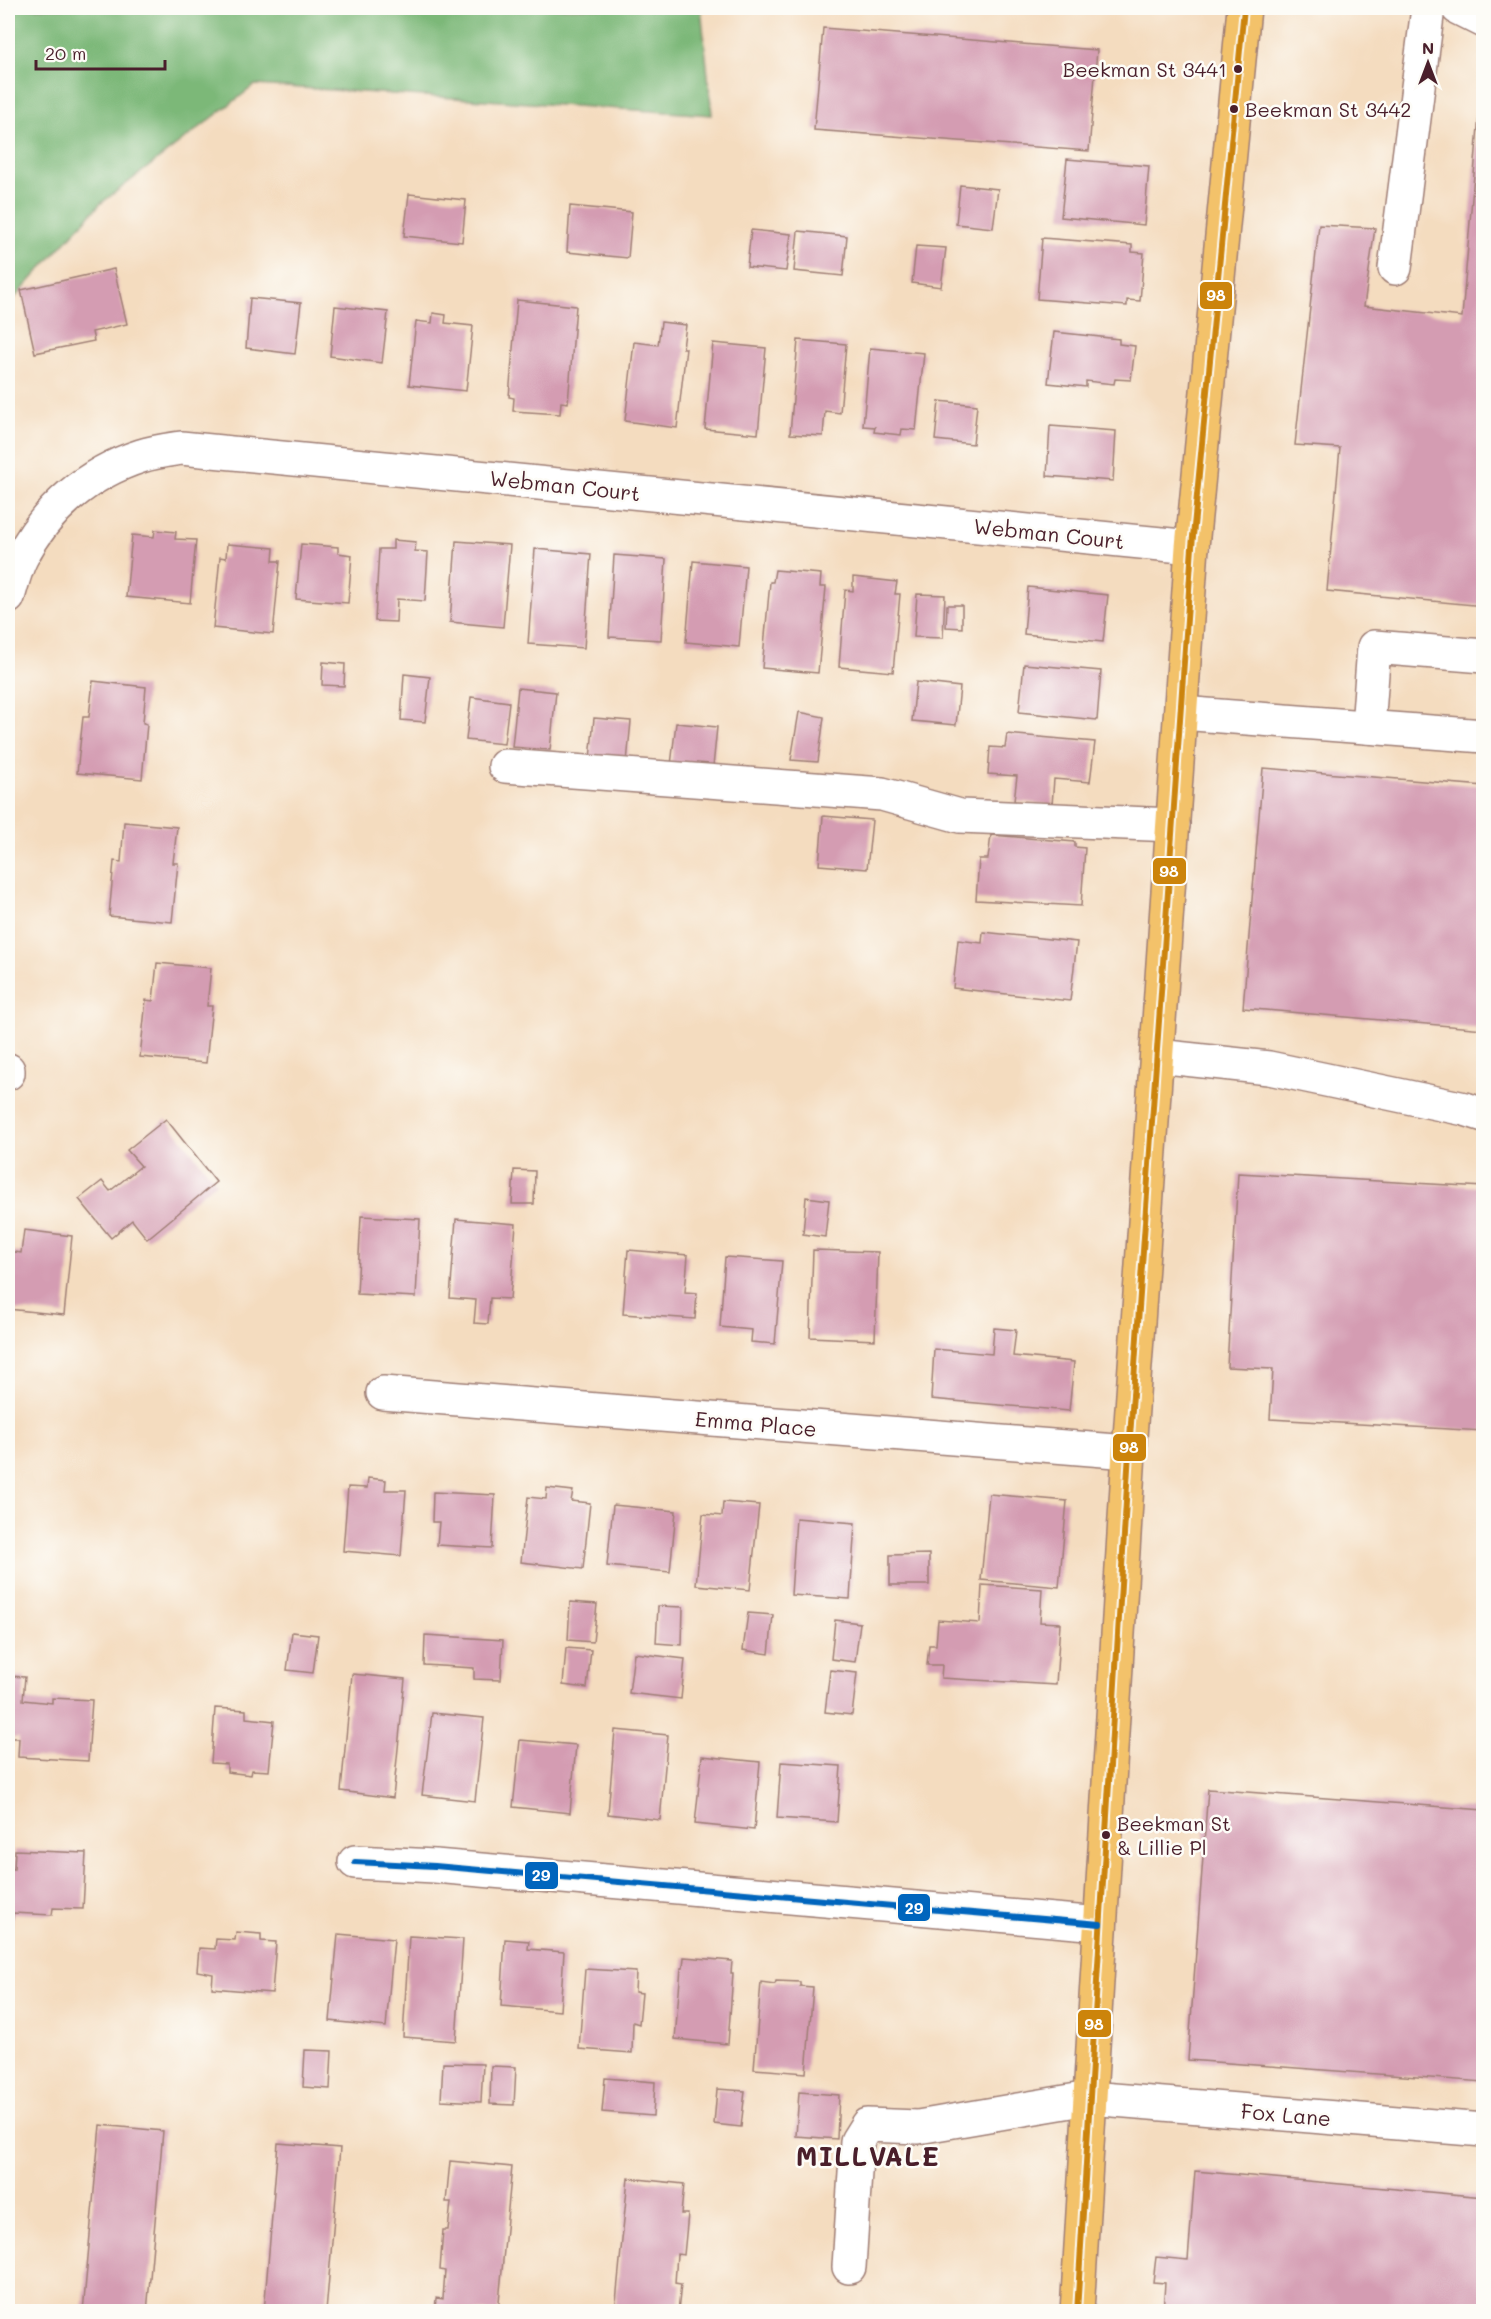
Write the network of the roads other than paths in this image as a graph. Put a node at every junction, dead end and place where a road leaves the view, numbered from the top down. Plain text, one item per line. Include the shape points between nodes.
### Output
1 (1244, 8) edge
2 (1428, 8) edge
3 (1458, 8) edge
4 (1484, 21) edge
5 (1395, 268) dead end
6 (1192, 546) junction
7 (8, 597) edge
8 (1484, 656) edge
9 (1180, 713) junction
10 (1368, 727) junction
11 (1484, 736) edge
12 (505, 766) dead end
13 (1173, 825) junction
14 (1156, 1056) junction
15 (1484, 1115) edge
16 (383, 1393) dead end
17 (1129, 1452) junction
18 (355, 1862) dead end
19 (1100, 1923) junction
20 (1089, 2098) junction
21 (1484, 2130) edge
22 (849, 2267) dead end
23 (1077, 2312) edge

1 - 6 main road
2 - 5 street
3 - 4 street
6 - 7 street, Webman Court via 181,448 103,471 69,494 42,524 20,559
6 - 9 main road
8 - 10 street via 1374,647
9 - 10 street
9 - 13 main road
10 - 11 street
12 - 13 street via 882,794 960,816
13 - 14 main road
14 - 15 street via 1269,1068
14 - 17 main road
16 - 17 street, Emma Place
17 - 19 main road
18 - 19 street
19 - 20 main road
20 - 21 street, Fox Lane
20 - 22 street, Fox Lane via 918,2127 867,2125 856,2141
20 - 23 main road

